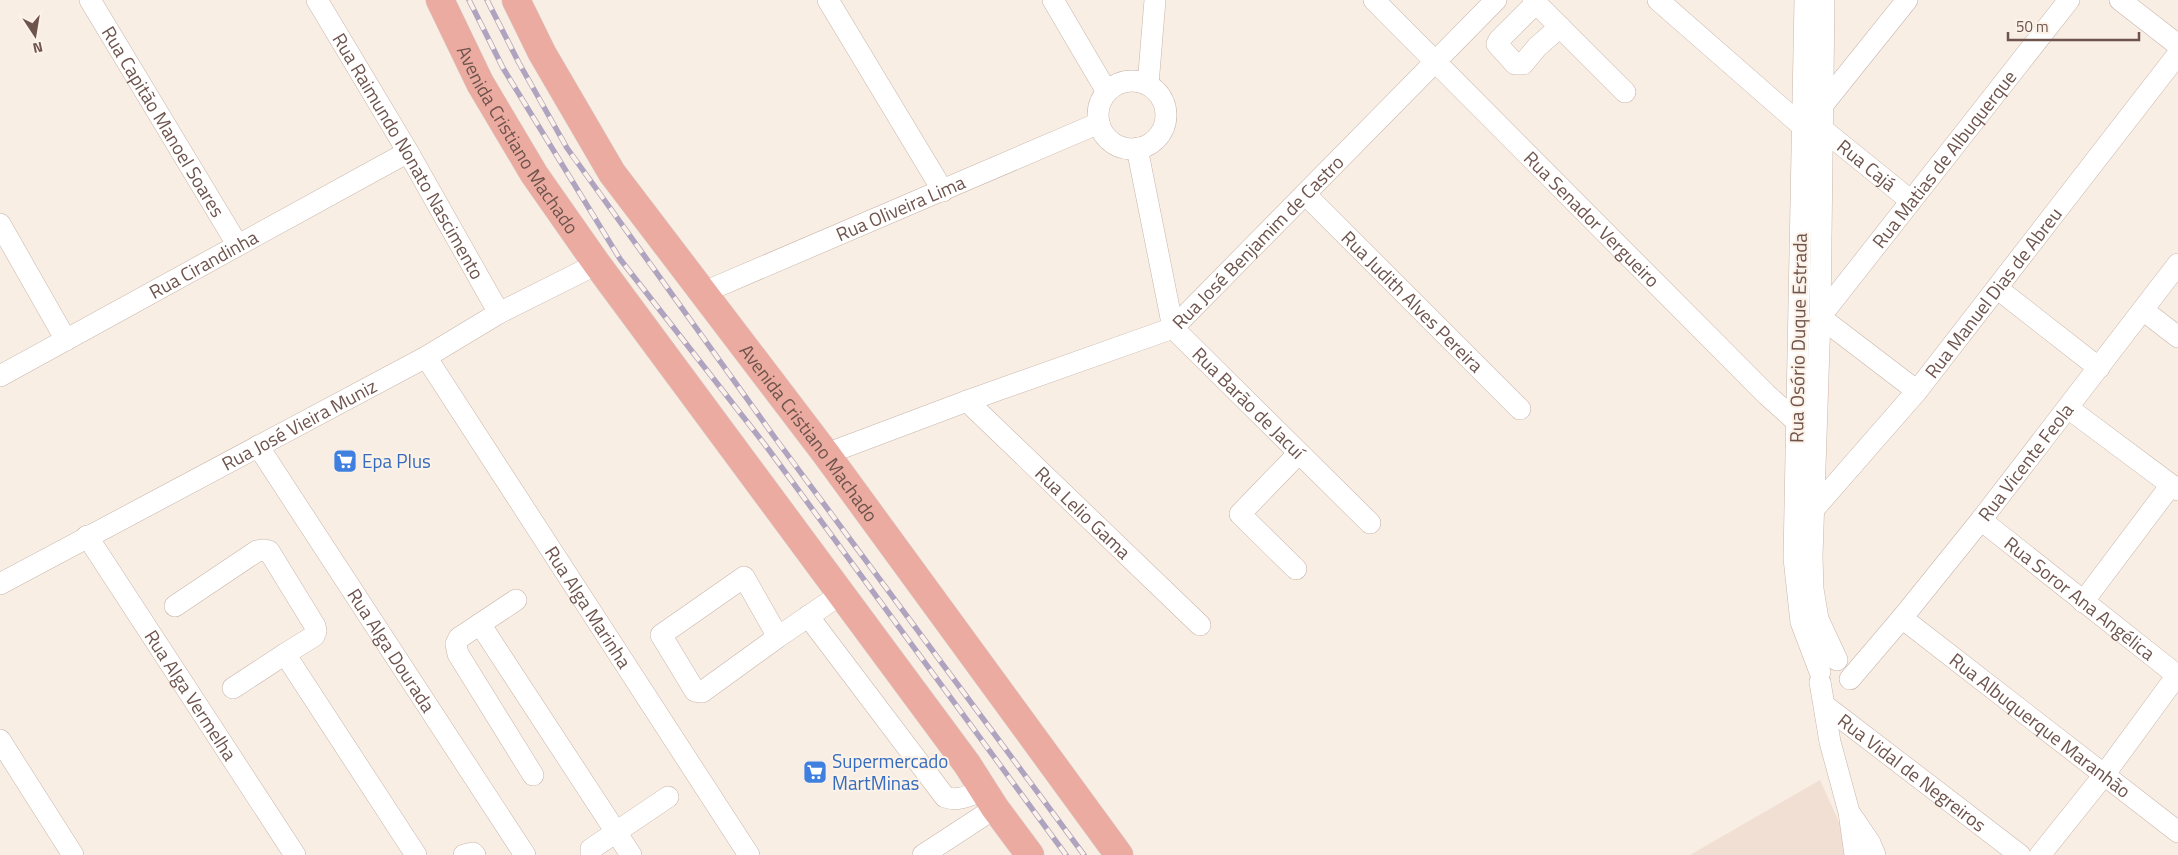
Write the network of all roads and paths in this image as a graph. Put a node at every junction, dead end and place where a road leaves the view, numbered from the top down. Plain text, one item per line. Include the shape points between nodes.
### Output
1 (90, 0) edge
2 (317, 0) edge
3 (440, 0) edge
4 (516, 0) edge
5 (828, 0) edge
6 (1053, 0) edge
7 (1156, 0) edge
8 (1374, 0) edge
9 (1496, 0) edge
10 (1658, 0) edge
11 (1805, 0) edge
12 (1824, 0) edge
13 (1907, 0) edge
14 (2069, 0) edge
15 (2120, 0) edge
16 (1535, 2) edge
17 (1560, 27) junction
18 (2178, 45) edge
19 (2178, 54) edge
20 (1435, 62) junction
21 (1148, 85) junction
22 (1107, 92) junction
23 (1625, 92) dead end
24 (1816, 121) junction
25 (1099, 123) junction
26 (1137, 148) junction
27 (408, 152) junction
28 (943, 191) junction
29 (1305, 194) junction
30 (1911, 201) junction
31 (0, 224) edge
32 (237, 244) junction
33 (597, 264) junction
34 (2178, 264) edge
35 (1998, 289) junction
36 (702, 293) junction
37 (2143, 310) junction
38 (499, 313) junction
39 (1798, 317) junction
40 (1820, 317) junction
41 (1173, 328) junction
42 (2178, 337) edge
43 (66, 340) junction
44 (426, 357) junction
45 (2099, 368) junction
46 (0, 376) edge
47 (1916, 391) junction
48 (967, 401) junction
49 (2068, 408) junction
50 (1520, 410) dead end
51 (1806, 422) junction
52 (258, 446) junction
53 (1299, 453) junction
54 (826, 454) junction
55 (2175, 488) edge
56 (1804, 509) junction
57 (1981, 520) junction
58 (1370, 523) dead end
59 (87, 536) junction
60 (1296, 569) dead end
61 (0, 584) edge
62 (841, 594) junction
63 (516, 600) dead end
64 (2083, 602) junction
65 (175, 606) dead end
66 (808, 616) junction
67 (1902, 618) junction
68 (480, 624) junction
69 (1200, 626) dead end
70 (778, 637) junction
71 (285, 654) junction
72 (1835, 674) junction
73 (2178, 675) edge
74 (233, 688) dead end
75 (1826, 711) junction
76 (0, 740) edge
77 (2104, 774) junction
78 (533, 775) dead end
79 (668, 797) dead end
80 (989, 799) junction
81 (1849, 812) junction
82 (2178, 832) edge
83 (616, 833) junction
84 (74, 855) edge
85 (295, 855) edge
86 (416, 855) edge
87 (464, 855) edge
88 (475, 855) edge
89 (525, 855) edge
90 (591, 855) edge
91 (631, 855) edge
92 (750, 855) edge
93 (923, 855) edge
94 (1030, 855) edge
95 (1119, 855) edge
96 (1855, 855) edge
97 (1875, 855) edge
98 (2020, 855) edge
99 (2040, 855) edge

1 - 32 street, Rua Capitão Manoel Soares
2 - 27 street, Rua Raimundo Nonato Nascimento
3 - 33 highway, Avenida Cristiano Machado via 480,83 504,124 534,174
4 - 36 highway, Avenida Cristiano Machado via 542,53 612,173
5 - 28 street
6 - 22 street
7 - 21 street
8 - 20 street, Rua Senador Vergueiro
9 - 20 street, Rua José Benjamim de Castro
10 - 24 street, Rua Cajá
11 - 24 street, Rua Osório Duque Estrada
12 - 24 street, Rua Osório Duque Estrada
13 - 24 street
14 - 30 street, Rua Matias de Albuquerque
15 - 18 street
16 - 17 street
16 - 17 street via 1515,25 1537,47
17 - 23 street
19 - 35 street, Rua Manuel Dias de Abreu
20 - 29 street, Rua José Benjamim de Castro
20 - 51 street, Rua Senador Vergueiro via 1767,395
21 - 22 street via 1126,82
21 - 26 street via 1162,100 1165,120 1156,139
22 - 25 street via 1099,106
24 - 30 street, Rua Cajá
24 - 39 street, Rua Osório Duque Estrada
24 - 40 street, Rua Osório Duque Estrada
25 - 26 street via 1109,140 1127,148
25 - 28 street, Rua Oliveira Lima
26 - 41 street
27 - 32 street, Rua Cirandinha
27 - 38 street, Rua Raimundo Nonato Nascimento
28 - 36 street, Rua Oliveira Lima
29 - 41 street, Rua José Benjamim de Castro
29 - 50 street, Rua Judith Alves Pereira
30 - 40 street, Rua Matias de Albuquerque
31 - 43 street
32 - 43 street, Rua Cirandinha
33 - 38 street, Rua José Vieira Muniz
33 - 62 highway, Avenida Cristiano Machado
34 - 37 street, Rua Vicente Feola
35 - 45 street
35 - 47 street, Rua Manuel Dias de Abreu
36 - 54 highway, Avenida Cristiano Machado
37 - 42 street
37 - 45 street, Rua Vicente Feola
38 - 44 street, Rua José Vieira Muniz
39 - 40 street
39 - 51 street, Rua Osório Duque Estrada
40 - 47 street
40 - 51 street, Rua Osório Duque Estrada
41 - 48 street, Rua José Benjamim de Castro
41 - 53 street, Rua Barão de Jacuí
43 - 46 street, Rua Cirandinha
44 - 52 street, Rua José Vieira Muniz
44 - 92 street, Rua Alga Marinha
45 - 49 street, Rua Vicente Feola
47 - 56 street, Rua Manuel Dias de Abreu
48 - 54 street, Rua José Benjamim de Castro
48 - 69 street, Rua Lelio Gama
49 - 55 street
49 - 57 street, Rua Vicente Feola
51 - 56 street, Rua Osório Duque Estrada
52 - 59 street, Rua José Vieira Muniz
52 - 89 street, Rua Alga Dourada
53 - 58 street, Rua Barão de Jacuí
53 - 60 street via 1240,514
54 - 95 highway, Avenida Cristiano Machado
55 - 64 street
56 - 72 street, Rua Osório Duque Estrada via 1818,619
57 - 64 street, Rua Soror Ana Angélica
57 - 67 street, Rua Vicente Feola
59 - 61 street, Rua José Vieira Muniz
59 - 85 street, Rua Alga Vermelha
62 - 66 street
62 - 80 highway, Avenida Cristiano Machado via 967,764
63 - 68 street
64 - 73 street, Rua Soror Ana Angélica
65 - 71 street via 264,550 315,626 314,636
66 - 70 street
66 - 80 street via 946,797
67 - 72 street, Rua Vicente Feola via 1868,658
67 - 77 street, Rua Albuquerque Maranhão
68 - 78 street via 459,638 456,644 458,654
68 - 83 street
70 - 70 street via 698,692 661,635 744,577
71 - 74 street
71 - 86 street
72 - 75 street, Rua Osório Duque Estrada
73 - 77 street
75 - 81 street, Rua Osório Duque Estrada
75 - 98 street, Rua Vidal de Negreiros
76 - 84 street
77 - 82 street, Rua Albuquerque Maranhão
77 - 99 street
79 - 83 street
80 - 93 street
80 - 94 highway, Avenida Cristiano Machado
81 - 96 street, Rua Osório Duque Estrada
81 - 97 street, Rua Osório Duque Estrada
83 - 90 street via 591,849
83 - 91 street
87 - 88 street

